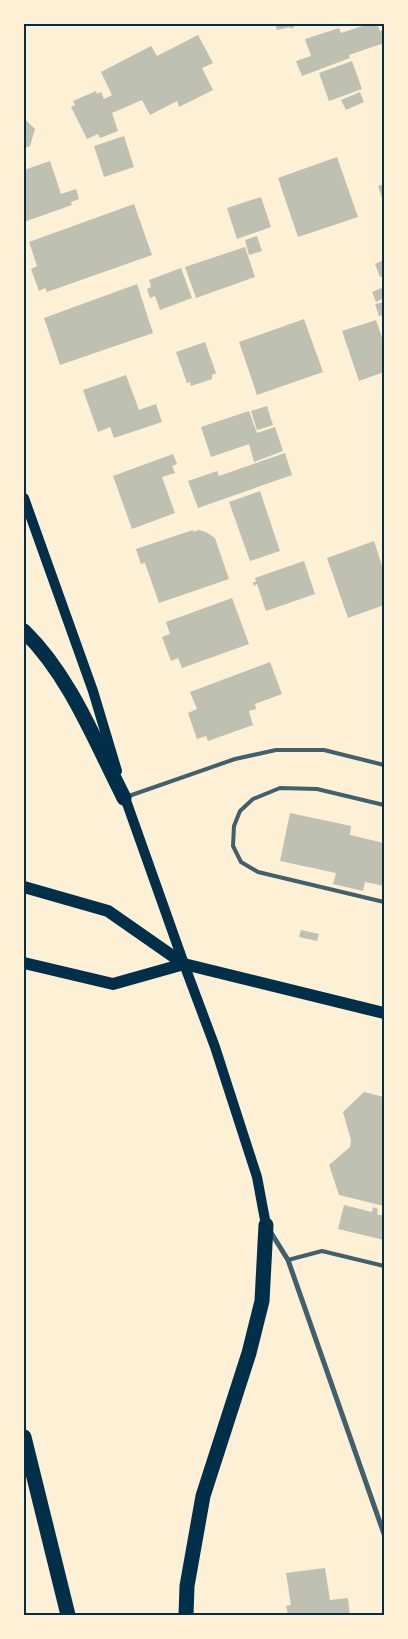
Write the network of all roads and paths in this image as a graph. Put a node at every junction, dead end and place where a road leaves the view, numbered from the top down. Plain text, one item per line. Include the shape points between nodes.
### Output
1 (24, 498) edge
2 (24, 631) edge
3 (384, 765) edge
4 (124, 798) junction
5 (384, 805) edge
6 (24, 887) edge
7 (384, 902) edge
8 (24, 963) edge
9 (184, 964) junction
10 (384, 1013) edge
11 (266, 1225) junction
12 (288, 1260) junction
13 (384, 1266) edge
14 (24, 1437) edge
15 (384, 1534) edge
16 (68, 1615) edge
17 (186, 1615) edge

1 - 4 main road via 93,691
2 - 4 highway via 37,644 71,693
3 - 4 lane via 324,750 276,750 235,759
4 - 9 main road
5 - 7 lane via 317,789 280,788 253,799 240,811 234,826 233,846 241,862 258,872
6 - 9 main road via 108,911
8 - 9 main road via 113,984
9 - 10 main road
9 - 11 main road via 257,1177
11 - 12 street
11 - 17 highway via 262,1301 249,1353 203,1496 187,1586
12 - 13 lane via 322,1251
12 - 15 street
14 - 16 highway

